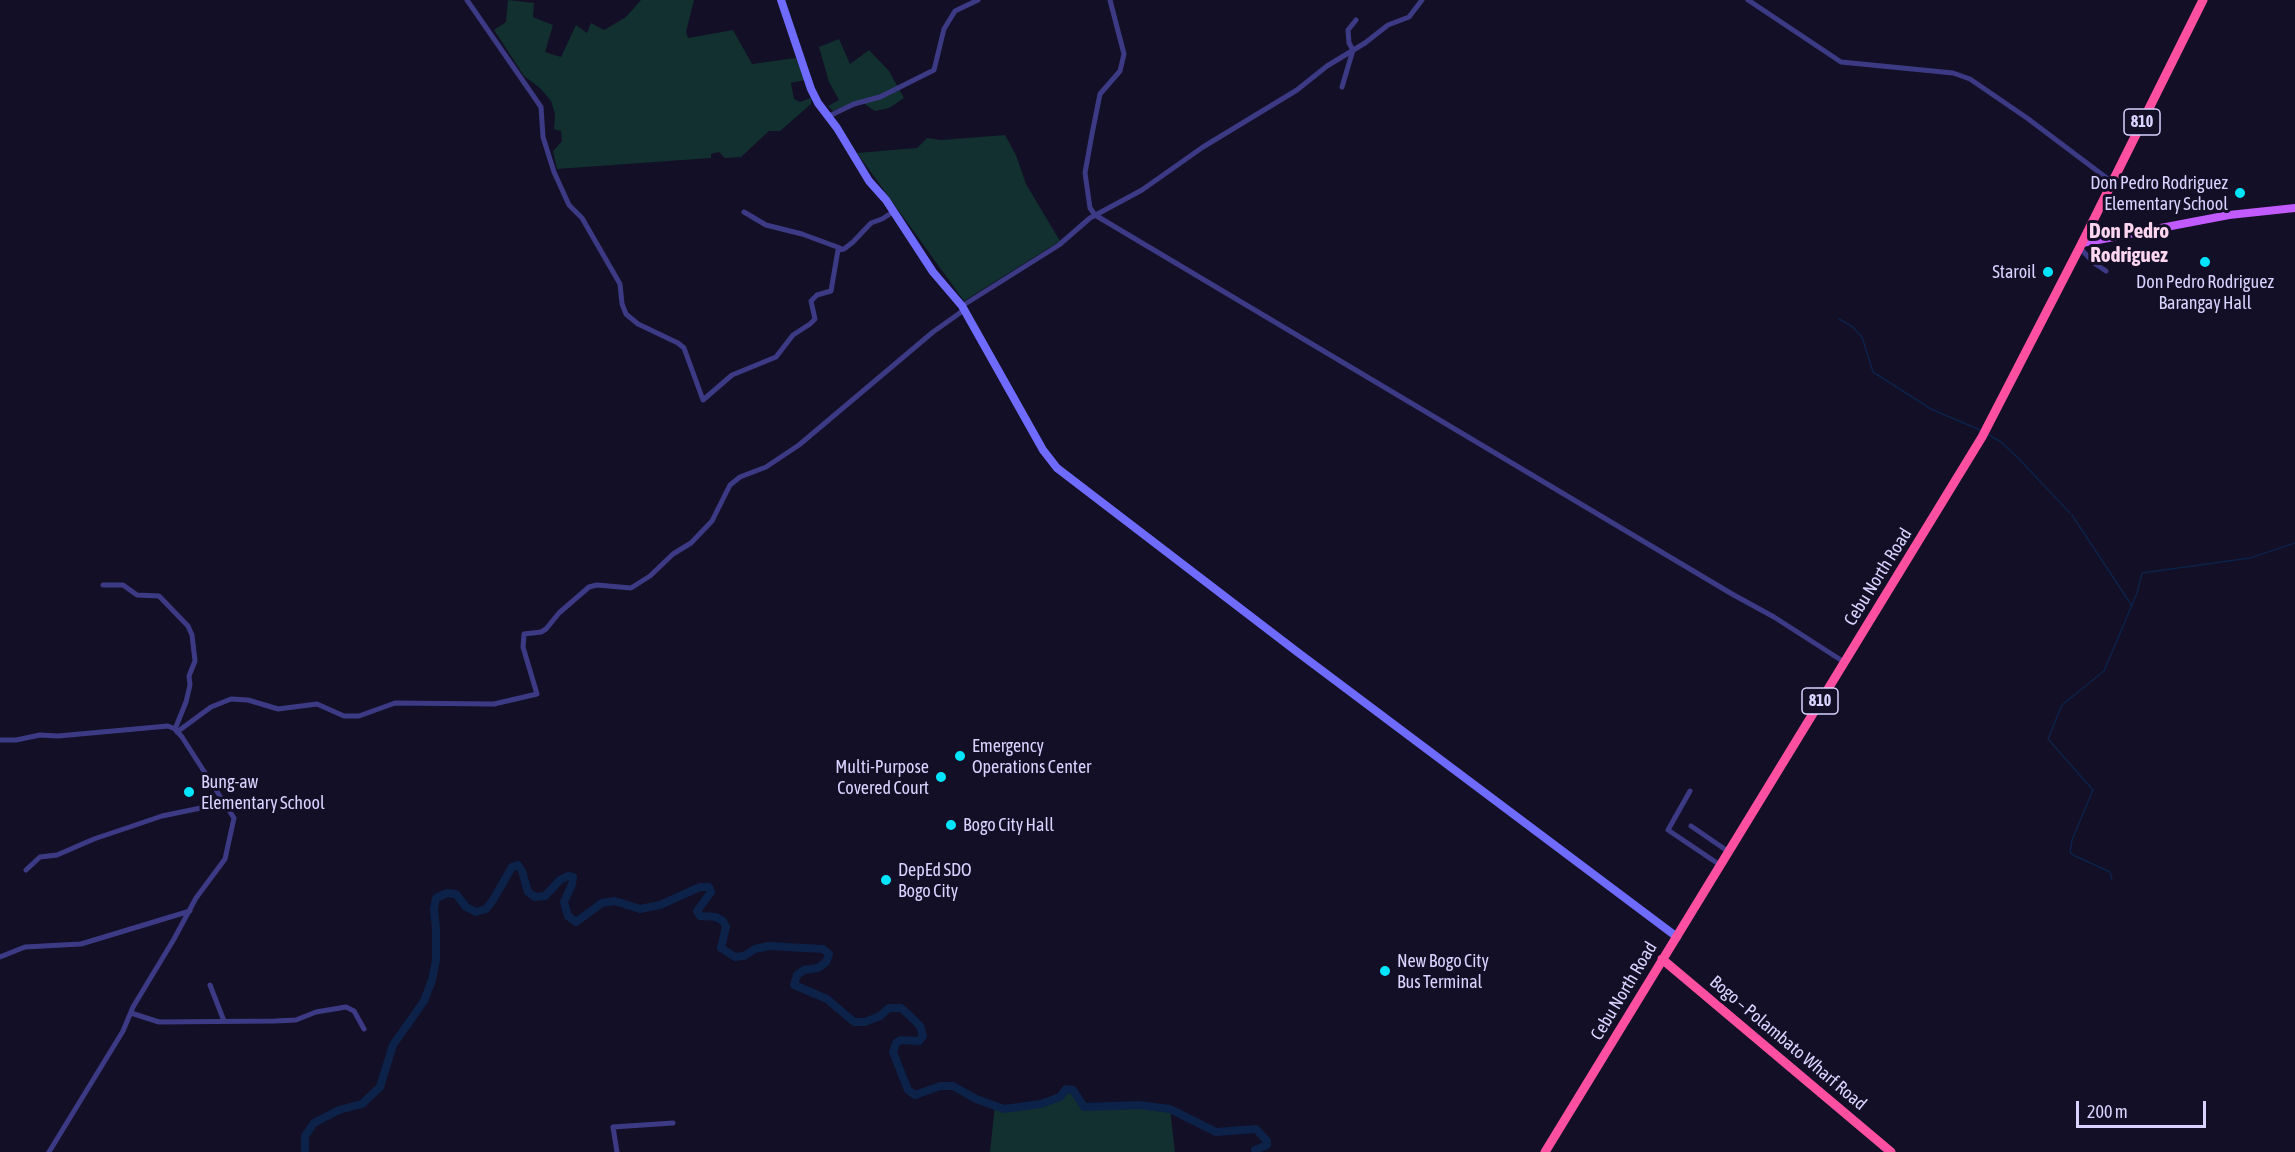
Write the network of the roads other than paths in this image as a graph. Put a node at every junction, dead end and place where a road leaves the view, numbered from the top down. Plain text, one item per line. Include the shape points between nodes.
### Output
1 (467, 0) edge
2 (781, 0) edge
3 (978, 0) edge
4 (1110, 0) edge
5 (1422, 0) edge
6 (1748, 0) edge
7 (2203, 0) edge
8 (1356, 20) dead end
9 (1353, 50) junction
10 (1342, 87) dead end
11 (829, 116) junction
12 (2112, 182) junction
13 (2295, 208) edge
14 (744, 212) dead end
15 (893, 212) junction
16 (1095, 215) junction
17 (2081, 245) junction
18 (844, 249) junction
19 (2106, 271) dead end
20 (963, 308) junction
21 (103, 585) dead end
22 (1844, 662) junction
23 (176, 730) junction
24 (0, 740) edge
25 (1690, 791) dead end
26 (225, 803) junction
27 (1691, 826) dead end
28 (1729, 852) junction
29 (1720, 865) junction
30 (26, 870) dead end
31 (190, 911) junction
32 (1677, 937) junction
33 (0, 957) edge
34 (1662, 959) junction
35 (210, 985) dead end
36 (131, 1013) junction
37 (224, 1021) junction
38 (364, 1029) dead end
39 (673, 1123) dead end
40 (49, 1152) edge
41 (617, 1152) edge
42 (1545, 1152) edge
43 (1891, 1152) edge

1 - 18 street via 541,107 543,137 554,172 569,205 582,218 620,284 626,314 684,348 704,400 732,375 776,357 793,335 815,319 811,301 831,291 838,250
2 - 11 street via 811,89
3 - 11 street via 955,11 944,28 934,70 880,97
4 - 16 street via 1124,54 1120,71 1100,94 1092,134 1085,173 1090,208
5 - 9 street via 1409,17 1388,25
6 - 12 street via 1841,62 1953,73 1970,79
7 - 12 highway, Cebu North Road / 810
8 - 9 street via 1348,30
9 - 10 street
9 - 16 street via 1142,190
11 - 15 street
12 - 17 highway, Cebu North Road / 810
13 - 17 main road via 2229,215
14 - 18 street via 766,225
15 - 18 street via 871,223
15 - 20 street via 933,272
16 - 20 street via 1059,245
16 - 22 street via 1774,616
17 - 19 street via 2094,263
17 - 22 highway, Cebu North Road / 810 via 1982,437
20 - 23 street via 800,445 730,485 712,521 650,576 631,588 589,587 546,629 524,634 523,647 537,694 494,704 394,704 359,716 344,716 317,704 278,709 231,699
20 - 32 street via 1043,450 1065,475
21 - 23 street via 123,585 137,595 159,596 188,627 195,661
22 - 28 highway, Cebu North Road / 810
23 - 24 street via 162,726
23 - 26 street
25 - 29 street via 1668,830
26 - 30 street via 162,816 57,855 40,856
26 - 31 street via 234,818 228,850
27 - 28 street
28 - 29 highway, Cebu North Road / 810
29 - 32 highway, Cebu North Road / 810
31 - 33 street via 81,944 25,947
31 - 36 street
32 - 34 highway, Cebu North Road / 810
34 - 42 highway, Cebu North Road / 810
34 - 43 highway, Bogo – Polambato Wharf Road
35 - 37 street
36 - 37 street via 159,1022
36 - 40 street
37 - 38 street via 296,1020 346,1007 354,1011
39 - 41 street via 613,1127

